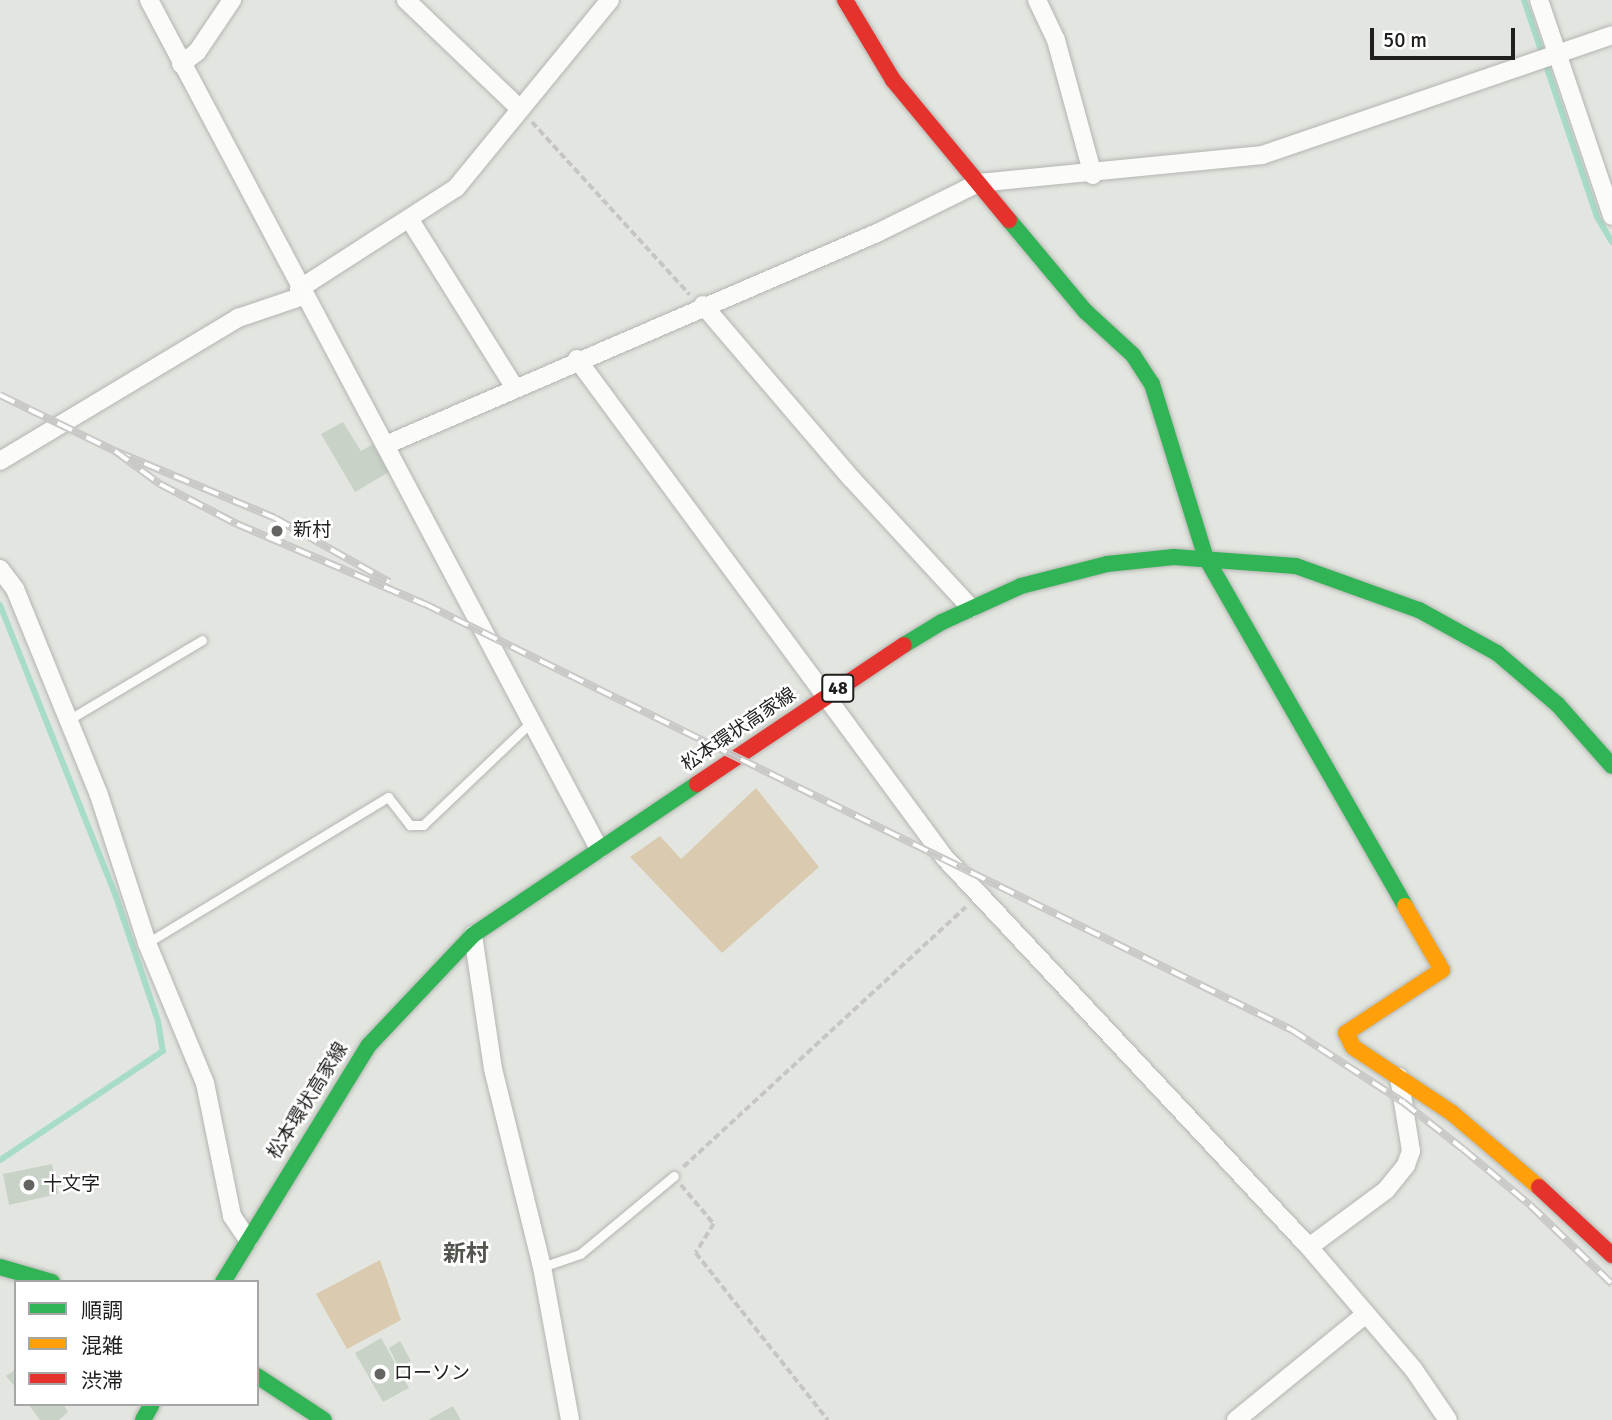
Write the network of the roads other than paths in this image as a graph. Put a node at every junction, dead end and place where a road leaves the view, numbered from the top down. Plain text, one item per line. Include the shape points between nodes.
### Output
1 (149, 0) edge
2 (232, 0) edge
3 (406, 0) edge
4 (610, 0) edge
5 (845, 0) edge
6 (1037, 0) edge
7 (1539, 0) edge
8 (1612, 35) edge
9 (1558, 56) junction
10 (181, 64) junction
11 (519, 108) junction
12 (1093, 175) junction
13 (978, 183) junction
14 (1612, 216) edge
15 (410, 220) junction
16 (301, 293) junction
17 (702, 306) junction
18 (577, 359) junction
19 (516, 388) junction
20 (388, 444) junction
21 (0, 461) edge
22 (1206, 558) junction
23 (0, 569) edge
24 (971, 608) junction
25 (202, 640) dead end
26 (825, 697) junction
27 (68, 720) junction
28 (530, 723) junction
29 (1612, 766) edge
30 (599, 849) junction
31 (473, 935) junction
32 (147, 943) junction
33 (1399, 1077) junction
34 (674, 1176) road end
35 (248, 1240) junction
36 (1309, 1247) junction
37 (1612, 1255) edge
38 (0, 1267) edge
39 (542, 1267) junction
40 (45, 1280) edge
41 (224, 1280) edge
42 (1366, 1314) junction
43 (259, 1377) edge
44 (324, 1420) edge
45 (570, 1420) edge
46 (1236, 1420) edge
47 (1448, 1420) edge

1 - 10 street
2 - 10 street via 197,52
3 - 11 street
4 - 11 street
5 - 13 main road via 894,80
6 - 12 street via 1056,40
7 - 9 street
8 - 9 street
9 - 12 street via 1262,155
9 - 14 street
10 - 16 street
11 - 15 street via 456,188
12 - 13 street
13 - 17 street via 877,233
13 - 22 main road via 1085,312 1133,355 1152,384
15 - 16 street
15 - 19 street
16 - 20 street
16 - 21 street via 238,318
17 - 18 street
17 - 24 street
18 - 19 street
18 - 26 street
19 - 20 street
20 - 28 street
22 - 24 main road, 松本環状高家線 / 48 via 1107,564 1021,586
22 - 29 main road, 松本環状高家線 / 48 via 1296,566 1338,578 1463,632 1533,682
22 - 33 main road via 1442,970 1346,1032 1353,1047
23 - 27 street via 15,589
24 - 26 main road, 松本環状高家線 / 48
25 - 27 lane
26 - 30 main road, 松本環状高家線 / 48
26 - 36 street via 978,895
27 - 32 street via 99,795
28 - 30 street
28 - 32 lane via 423,825 410,825 388,797
30 - 31 main road, 松本環状高家線 / 48
31 - 35 main road, 松本環状高家線 / 48 via 369,1045
31 - 39 street via 493,1069
32 - 35 street via 205,1083 232,1216
33 - 36 street via 1410,1143 1406,1166 1386,1190
33 - 37 main road via 1504,1154
34 - 39 lane via 580,1254
35 - 41 main road, 松本環状高家線 / 48
36 - 42 street
38 - 40 main road
39 - 45 street
42 - 46 street
42 - 47 street via 1414,1370
43 - 44 main road

